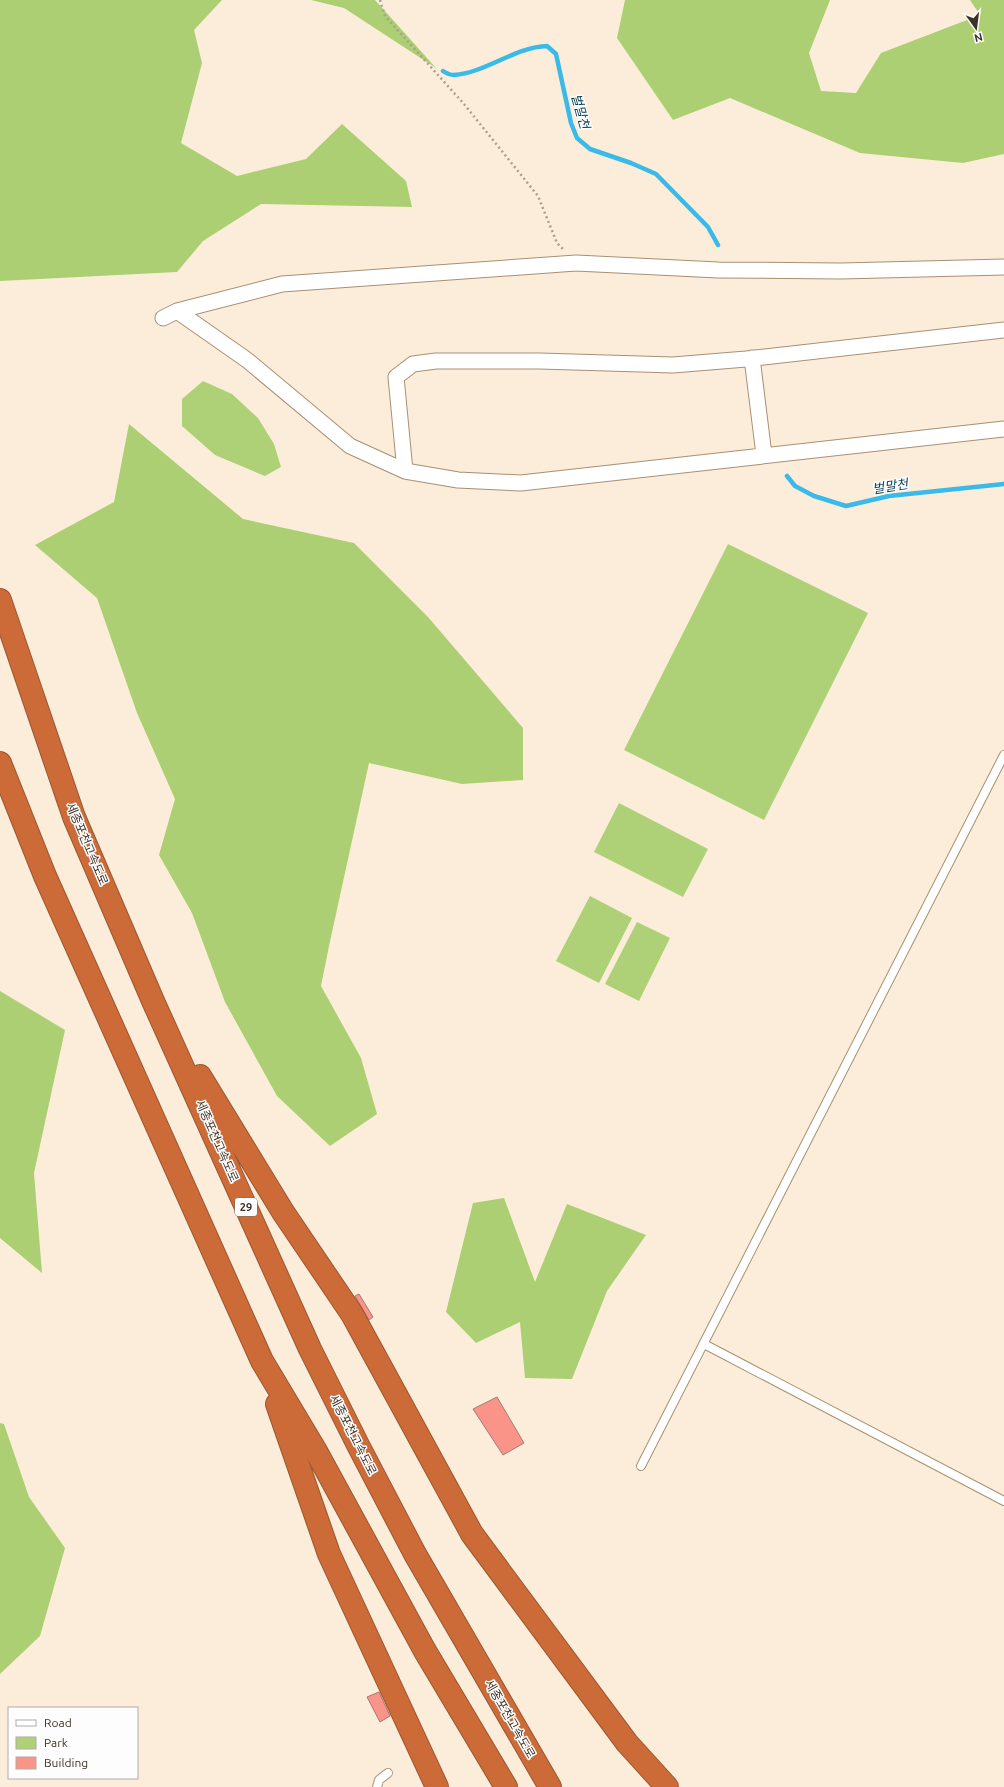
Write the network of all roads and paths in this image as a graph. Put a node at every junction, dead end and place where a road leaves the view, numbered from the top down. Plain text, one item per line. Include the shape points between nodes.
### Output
1 (380, 0) edge
2 (576, 263) junction
3 (1004, 267) edge
4 (177, 311) junction
5 (163, 318) dead end
6 (1004, 330) edge
7 (752, 358) junction
8 (1004, 429) edge
9 (764, 456) junction
10 (405, 471) junction
11 (0, 600) edge
12 (1004, 756) edge
13 (0, 763) edge
14 (154, 1001) junction
15 (704, 1344) junction
16 (262, 1361) junction
17 (641, 1466) dead end
18 (1004, 1501) edge
19 (388, 1773) dead end
20 (377, 1787) edge
21 (437, 1787) edge
22 (506, 1787) edge
23 (550, 1787) edge
24 (667, 1787) edge

1 - 2 path via 385,16 464,104 538,196 557,243
2 - 3 street via 718,270 841,272
2 - 4 street via 282,284
4 - 5 street
4 - 10 street via 248,360 350,446
6 - 7 street
7 - 9 street
7 - 10 street via 673,364 540,361 436,361 413,364 396,377
8 - 9 street
9 - 10 street via 521,483 458,480
11 - 14 highway, 세종포천고속도로 / 29 via 74,817
12 - 15 lane
13 - 16 highway via 46,876
14 - 23 highway, 세종포천고속도로 / 29 via 310,1349 359,1447 415,1554
14 - 24 highway via 283,1212 352,1314 472,1534 627,1743
15 - 17 lane
15 - 18 lane
16 - 21 highway via 329,1554
16 - 22 highway via 317,1453 425,1650
19 - 20 lane via 379,1780

